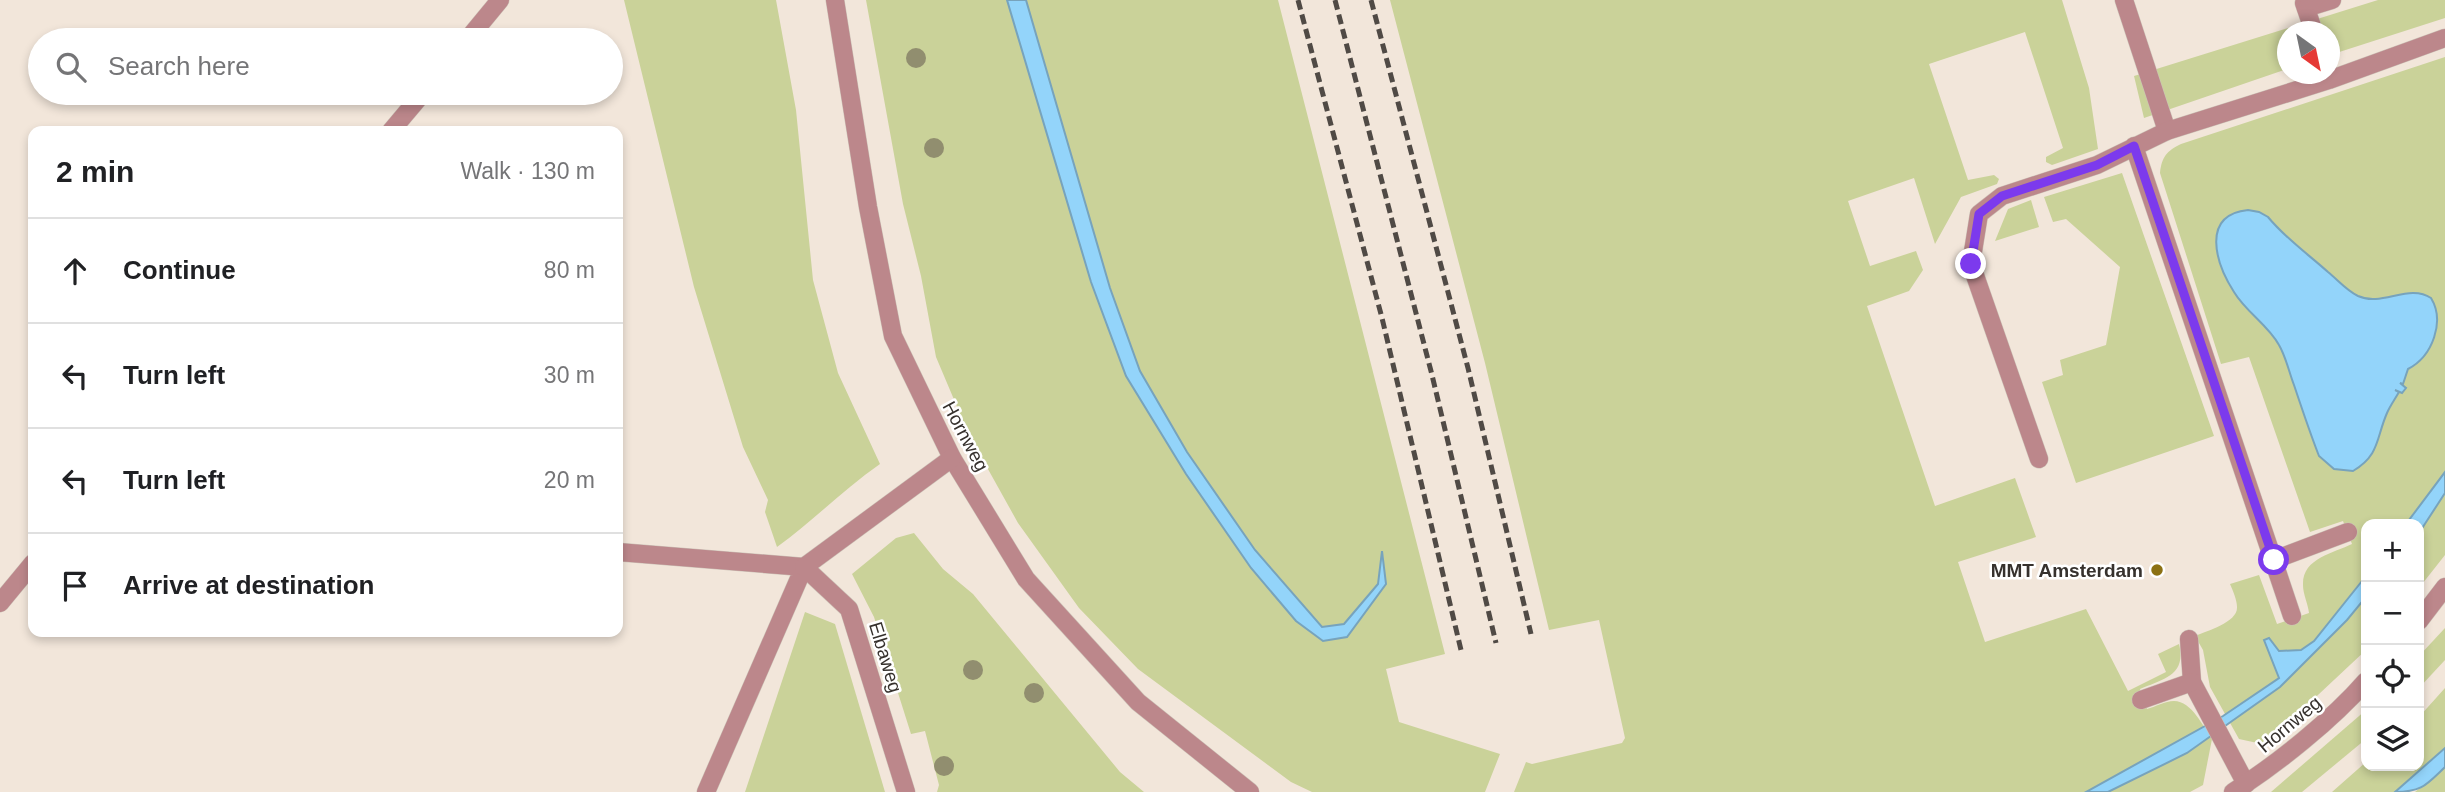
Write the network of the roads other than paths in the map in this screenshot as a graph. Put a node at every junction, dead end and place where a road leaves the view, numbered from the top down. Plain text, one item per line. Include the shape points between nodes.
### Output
1 (500, 0) edge
2 (835, 0) edge
3 (2124, 0) edge
4 (2332, 0) edge
5 (2306, 4) edge
6 (2311, 21) edge
7 (477, 28) edge
8 (2445, 38) edge
9 (2340, 73) edge
10 (2307, 84) edge
11 (413, 105) edge
12 (395, 126) edge
13 (2167, 131) junction
14 (2134, 146) junction
15 (952, 458) junction
16 (2039, 458) dead end
17 (2347, 532) dead end
18 (623, 552) edge
19 (2274, 560) junction
20 (804, 567) junction
21 (28, 569) edge
22 (2445, 587) edge
23 (0, 603) edge
24 (2424, 614) edge
25 (2292, 616) dead end
26 (2189, 639) dead end
27 (2192, 682) junction
28 (2361, 687) edge
29 (2141, 700) dead end
30 (2239, 788) edge
31 (706, 792) edge
32 (906, 792) edge
33 (1250, 792) edge

1 - 7 street
2 - 15 street, Hornweg via 893,336
3 - 13 street
4 - 5 street
5 - 6 street
8 - 9 street
10 - 13 street
11 - 12 street
13 - 14 street
14 - 16 street via 2097,165 2002,196 1979,214 1971,264
14 - 19 street
15 - 20 street
15 - 33 street, Hornweg via 1026,579 1138,702
17 - 19 street
18 - 20 street
19 - 25 street
20 - 31 street
20 - 32 street, Elbaweg via 849,609
21 - 23 street
22 - 24 street
26 - 27 street
27 - 29 street
27 - 30 street
28 - 30 street, Hornweg via 2265,771

